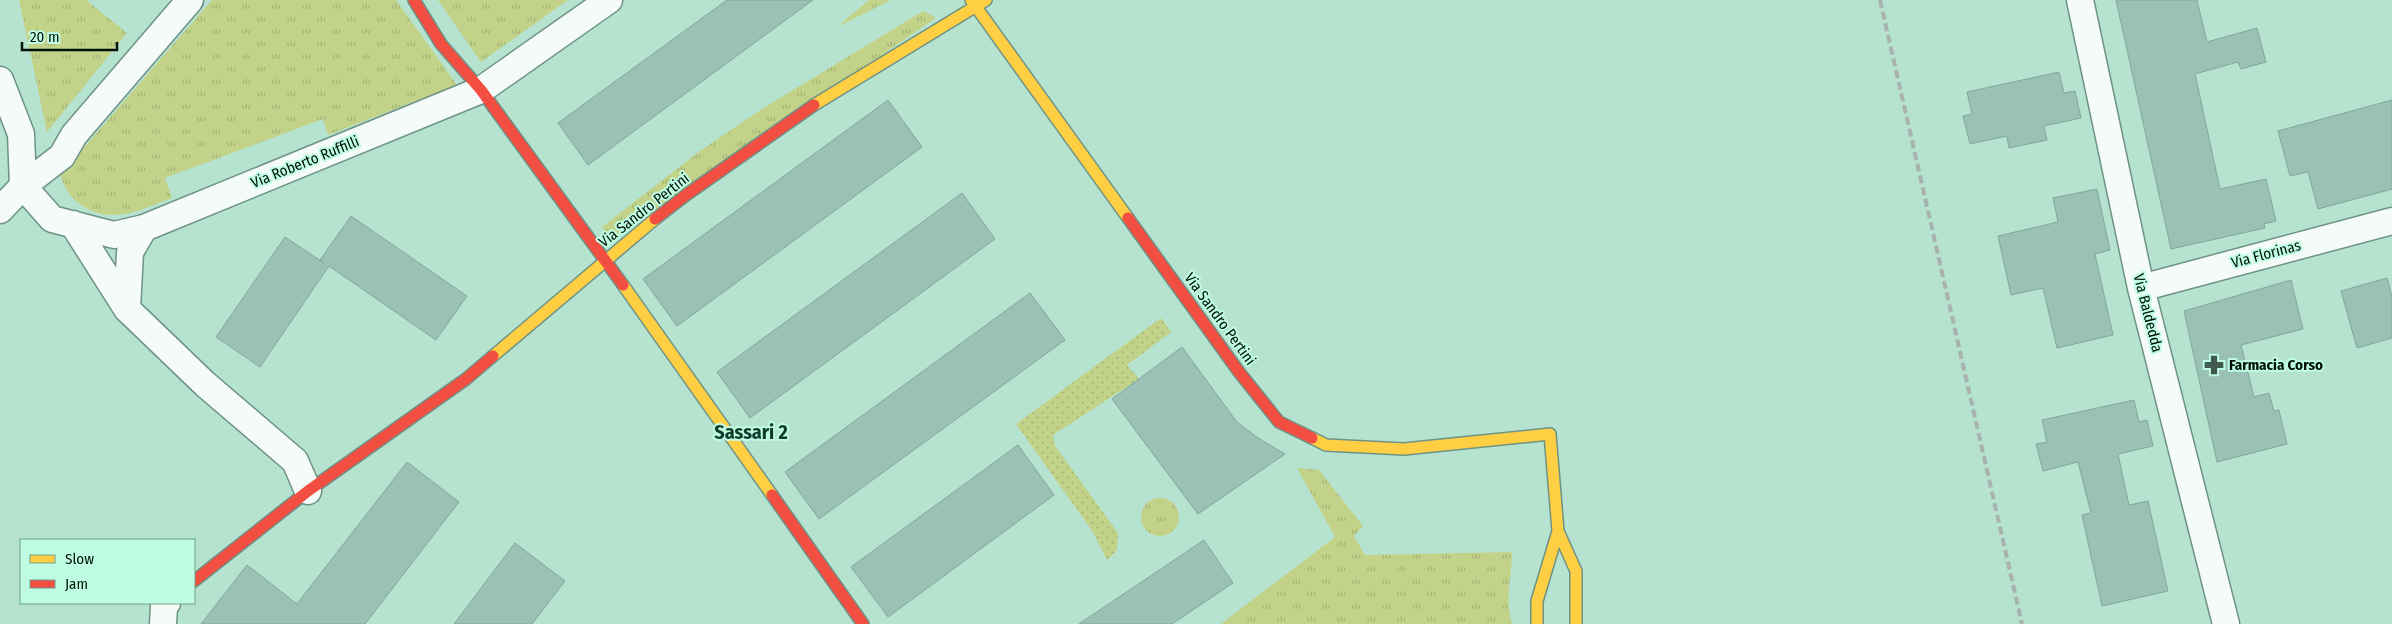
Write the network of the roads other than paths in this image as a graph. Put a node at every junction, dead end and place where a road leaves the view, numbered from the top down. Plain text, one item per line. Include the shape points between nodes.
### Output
1 (190, 0) edge
2 (414, 0) edge
3 (609, 0) edge
4 (986, 0) edge
5 (2080, 0) edge
6 (974, 4) edge
7 (0, 80) edge
8 (481, 90) junction
9 (23, 186) junction
10 (0, 210) edge
11 (2392, 221) edge
12 (72, 224) junction
13 (144, 228) junction
14 (605, 260) junction
15 (2141, 288) junction
16 (127, 309) junction
17 (308, 491) junction
18 (1558, 531) junction
19 (195, 580) edge
20 (166, 604) edge
21 (163, 624) edge
22 (862, 624) edge
23 (1537, 624) edge
24 (1576, 624) edge
25 (2226, 624) edge

1 - 9 street via 74,135 62,156
2 - 8 street via 441,44
3 - 8 street, Via Roberto Ruffilli
4 - 6 street
5 - 15 street, Via Baldedda
6 - 14 street, Via Sandro Pertini via 797,116 686,195
6 - 18 street, Via Sandro Pertini via 1239,372 1279,422 1326,445 1404,449 1550,434
7 - 9 street via 21,134
8 - 13 street, Via Roberto Ruffilli
8 - 14 street
9 - 10 street
9 - 12 street, Via Roberto Ruffilli via 52,219
11 - 15 street, Via Florinas
12 - 13 street, Via Roberto Ruffilli via 114,235
12 - 16 street
13 - 16 street via 130,252
14 - 17 street via 466,379
14 - 22 street, Via Sandro Pertini
15 - 25 street, Via Baldedda
16 - 17 street via 205,384 295,461
17 - 19 street
18 - 23 street via 1537,601
18 - 24 street via 1576,571
20 - 21 street

